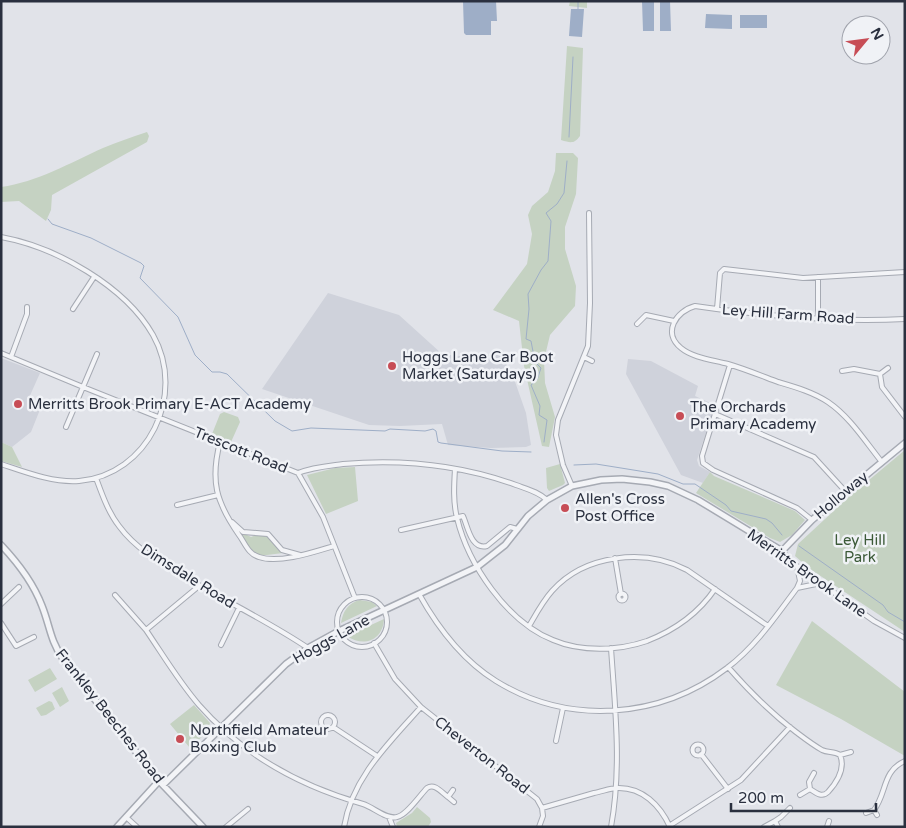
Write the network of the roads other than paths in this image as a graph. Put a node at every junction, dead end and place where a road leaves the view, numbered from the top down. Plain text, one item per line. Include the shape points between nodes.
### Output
1 (589, 213) dead end
2 (1, 237) edge
3 (905, 272) edge
4 (94, 277) junction
5 (818, 277) junction
6 (26, 307) dead end
7 (73, 309) dead end
8 (717, 309) junction
9 (818, 319) junction
10 (905, 319) edge
11 (674, 321) junction
12 (637, 324) dead end
13 (1, 353) edge
14 (97, 354) dead end
15 (11, 357) junction
16 (584, 357) junction
17 (592, 361) dead end
18 (730, 365) junction
19 (888, 368) dead end
20 (842, 371) dead end
21 (880, 374) junction
22 (83, 387) junction
23 (716, 414) junction
24 (905, 417) edge
25 (161, 418) junction
26 (66, 427) dead end
27 (220, 442) junction
28 (905, 443) edge
29 (881, 461) junction
30 (1, 464) edge
31 (455, 469) junction
32 (298, 473) junction
33 (96, 478) junction
34 (572, 486) junction
35 (846, 492) junction
36 (218, 495) junction
37 (547, 500) junction
38 (177, 505) dead end
39 (456, 517) junction
40 (229, 520) junction
41 (812, 520) junction
42 (517, 529) junction
43 (401, 530) dead end
44 (1, 545) edge
45 (334, 546) junction
46 (782, 551) junction
47 (302, 555) junction
48 (616, 558) junction
49 (797, 566) junction
50 (478, 567) junction
51 (821, 583) junction
52 (199, 586) junction
53 (19, 587) dead end
54 (797, 588) junction
55 (715, 589) junction
56 (419, 594) junction
57 (621, 594) dead end
58 (115, 595) dead end
59 (355, 598) junction
60 (1, 604) edge
61 (239, 608) junction
62 (384, 611) junction
63 (1, 623) edge
64 (529, 626) junction
65 (768, 626) junction
66 (146, 630) junction
67 (339, 631) junction
68 (34, 637) dead end
69 (905, 638) edge
70 (374, 643) junction
71 (221, 646) dead end
72 (308, 648) junction
73 (611, 648) junction
74 (728, 667) junction
75 (421, 707) junction
76 (563, 708) junction
77 (616, 711) junction
78 (334, 727) dead end
79 (790, 727) junction
80 (221, 728) junction
81 (556, 741) dead end
82 (851, 752) dead end
83 (701, 754) dead end
84 (840, 755) junction
85 (378, 756) junction
86 (905, 761) edge
87 (814, 773) dead end
88 (161, 783) junction
89 (616, 788) junction
90 (728, 788) junction
91 (810, 789) junction
92 (453, 790) dead end
93 (800, 795) dead end
94 (448, 797) junction
95 (351, 800) junction
96 (454, 802) dead end
97 (542, 808) junction
98 (790, 808) dead end
99 (248, 809) dead end
100 (874, 810) junction
101 (866, 813) dead end
102 (877, 815) dead end
103 (126, 817) junction
104 (389, 817) junction
105 (775, 821) junction
106 (829, 821) dead end
107 (670, 826) edge
108 (117, 827) edge
109 (137, 827) edge
110 (203, 827) edge
111 (226, 827) edge
112 (344, 827) edge
113 (393, 827) edge
114 (539, 827) edge
115 (611, 827) edge
116 (764, 827) edge
117 (778, 827) edge
118 (827, 827) edge

1 - 16 street via 590,303 588,346
2 - 4 street via 41,248
3 - 5 street
4 - 7 street
4 - 25 street via 121,297 154,336 164,369
5 - 8 street via 724,269 720,273
5 - 9 street
6 - 15 street via 27,314
8 - 9 street, Ley Hill Farm Road via 760,316
8 - 11 street, Ley Hill Farm Road via 695,306 686,309
9 - 10 street, Ley Hill Farm Road
11 - 12 street via 646,315
11 - 18 street via 672,336 682,349
13 - 15 street, Trescott Road
14 - 22 street
15 - 22 street, Trescott Road
16 - 17 street
16 - 34 street via 558,420 556,435
18 - 23 street
18 - 29 street via 801,389 828,402 840,411
19 - 21 street
20 - 21 street via 854,369
21 - 24 street via 882,387
22 - 25 street, Trescott Road
22 - 26 street
23 - 35 street via 814,458
23 - 41 street via 702,456 703,463 797,508
25 - 27 street, Trescott Road
25 - 33 street via 142,448 119,467
27 - 32 street, Trescott Road
27 - 36 street via 215,473
28 - 29 street, Holloway
29 - 35 street, Holloway
30 - 33 street via 64,481
31 - 32 street, Trescott Road via 410,462 356,463 316,467
31 - 37 street, Trescott Road via 502,480 542,495
31 - 39 street
32 - 45 street via 323,517
33 - 52 street, Dimsdale Road via 118,526 131,540 157,561
34 - 37 street, Merritts Brook Lane
34 - 46 street, Merritts Brook Lane via 622,479 668,486 698,500
35 - 41 street, Holloway
36 - 38 street
36 - 40 street
37 - 42 street, Merritts Brook Lane
39 - 42 street via 463,516 473,540 484,547 510,527
39 - 43 street
39 - 50 street
40 - 47 street via 243,532 268,534 282,550
40 - 47 street via 250,552 258,557
41 - 46 street, Holloway
42 - 50 street, Merritts Brook Lane
44 - 88 street, Frankley Beeches Road via 38,595 53,642 63,659
45 - 47 street
45 - 59 street
46 - 49 street, Merritts Brook Lane
48 - 55 street via 638,557 679,566
48 - 57 street
48 - 64 street via 579,570 553,590
49 - 51 street, Merritts Brook Lane
49 - 54 street via 800,581
50 - 56 street, Hoggs Lane
50 - 64 street via 498,599
51 - 54 street
51 - 69 street, Merritts Brook Lane via 874,621
52 - 61 street, Dimsdale Road
52 - 66 street
53 - 60 street
54 - 65 street
55 - 65 street
55 - 73 street via 697,611 669,632 640,643
56 - 62 street, Hoggs Lane
56 - 76 street via 446,636 468,659 518,693
58 - 66 street
59 - 62 street via 370,598
59 - 67 street via 340,610 337,620
61 - 71 street
61 - 72 street, Dimsdale Road
62 - 67 street, Hoggs Lane
62 - 70 street via 386,630
63 - 68 street via 16,646
64 - 73 street via 553,640 574,646
65 - 74 street
66 - 80 street via 198,704
67 - 70 street via 354,645
67 - 72 street, Hoggs Lane
70 - 75 street, Cheverton Road via 395,679
72 - 80 street, Hoggs Lane via 286,664
73 - 77 street
74 - 77 street via 674,698
74 - 79 street via 746,688
75 - 85 street
75 - 97 street, Cheverton Road via 537,799
76 - 77 street
76 - 81 street
77 - 89 street
78 - 85 street
79 - 84 street via 822,750
79 - 90 street via 753,769
80 - 88 street, Hoggs Lane
80 - 95 street via 281,771 329,794
82 - 84 street
83 - 90 street
84 - 91 street via 842,770 832,788 825,795
85 - 95 street
86 - 100 street via 890,772
87 - 91 street via 809,782
88 - 103 street, Hoggs Lane
88 - 110 street, Frankley Beeches Road
89 - 97 street, Cheverton Road
89 - 107 street via 646,796 656,804
89 - 115 street
90 - 107 street
91 - 93 street
92 - 94 street
94 - 96 street
94 - 104 street via 430,786 403,814
95 - 104 street via 371,806
95 - 112 street
97 - 114 street
98 - 105 street
99 - 111 street
100 - 101 street
100 - 102 street
103 - 108 street, Hoggs Lane
103 - 109 street
104 - 113 street
105 - 116 street
105 - 117 street
106 - 118 street

